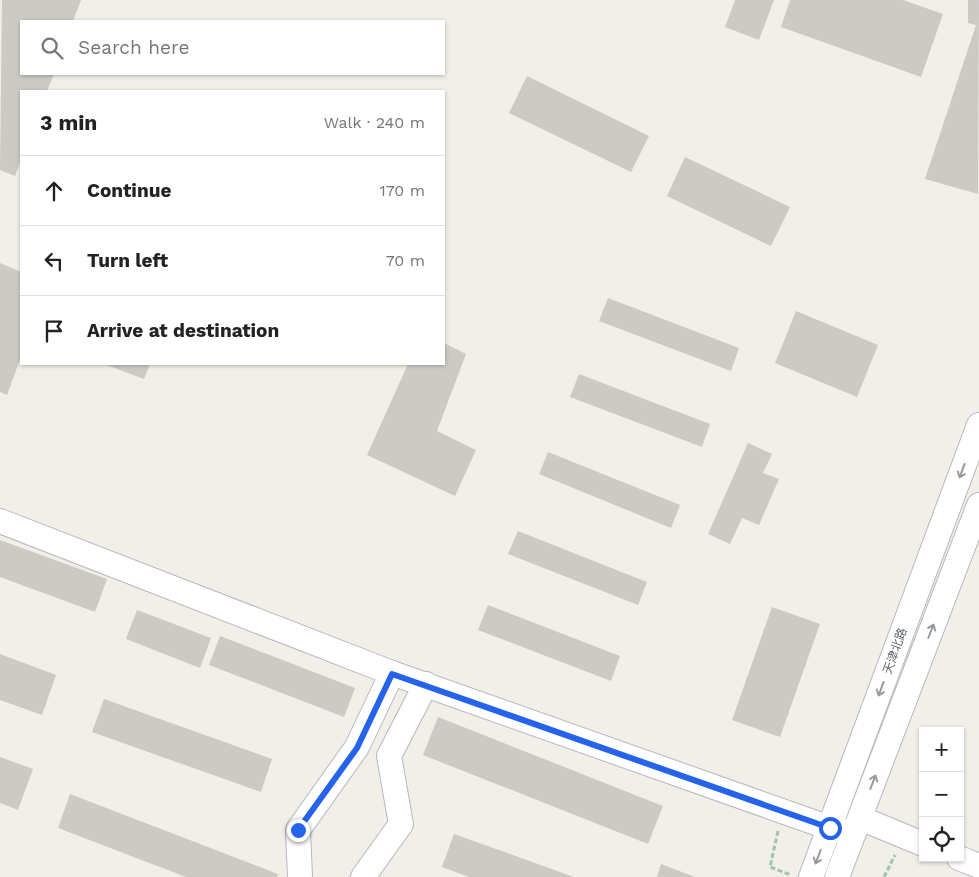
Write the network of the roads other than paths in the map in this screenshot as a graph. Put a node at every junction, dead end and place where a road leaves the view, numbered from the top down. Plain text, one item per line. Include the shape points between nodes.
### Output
1 (979, 425) edge
2 (979, 505) edge
3 (0, 521) edge
4 (392, 674) junction
5 (426, 684) junction
6 (857, 826) junction
7 (830, 828) junction
8 (919, 843) edge
9 (964, 860) edge
10 (979, 866) edge
11 (979, 870) edge
12 (300, 877) edge
13 (363, 877) edge
14 (810, 877) edge
15 (837, 877) edge
16 (976, 877) edge

1 -> 7 street, 天津北路
6 -> 2 street
3 - 4 street
4 - 5 street
4 - 12 street via 357,748 298,830
5 - 7 street
5 - 13 street via 389,756 401,824
6 - 7 street
6 - 8 street
6 - 15 street
7 -> 14 street, 天津北路
9 - 10 street
11 - 16 street

